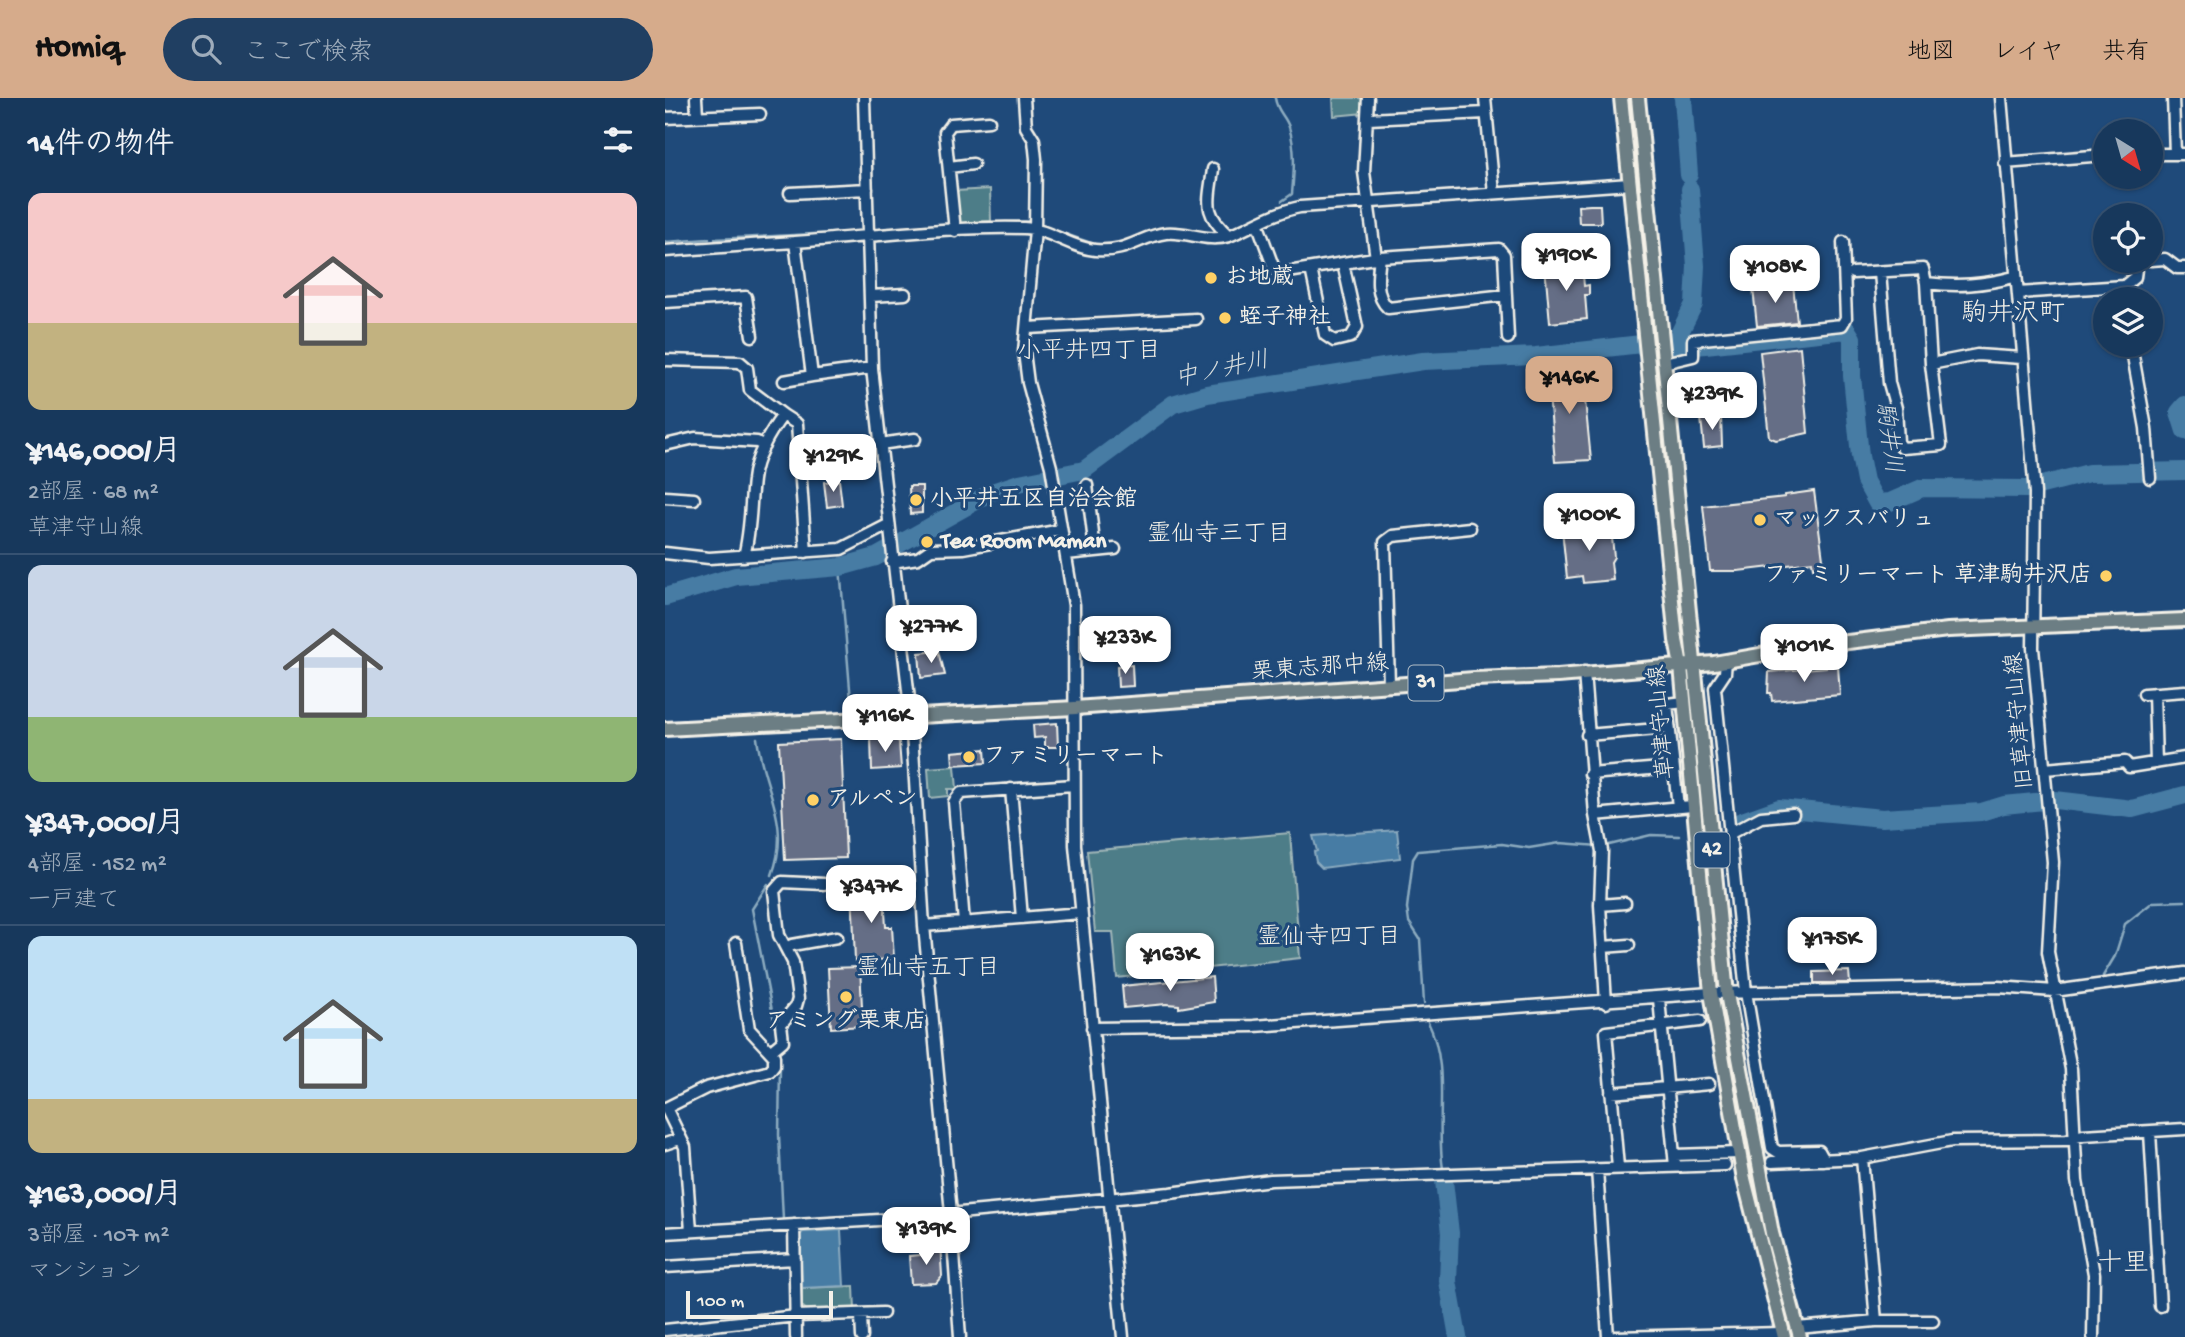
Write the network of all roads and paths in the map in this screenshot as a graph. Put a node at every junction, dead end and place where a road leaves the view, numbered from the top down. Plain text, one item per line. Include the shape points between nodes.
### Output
1 (696, 98) edge
2 (864, 98) edge
3 (1024, 98) edge
4 (1368, 98) edge
5 (1485, 98) edge
6 (1621, 98) edge
7 (1638, 98) edge
8 (2001, 98) edge
9 (2173, 98) edge
10 (1485, 113) junction
11 (760, 114) dead end
12 (697, 115) junction
13 (665, 118) edge
14 (1369, 119) junction
15 (989, 121) dead end
16 (2180, 154) edge
17 (2093, 156) edge
18 (2005, 163) junction
19 (973, 164) dead end
20 (949, 167) junction
21 (1213, 169) dead end
22 (1630, 184) junction
23 (867, 189) junction
24 (1494, 192) junction
25 (790, 193) dead end
26 (1367, 200) junction
27 (1258, 225) junction
28 (1035, 230) junction
29 (955, 231) junction
30 (1229, 236) junction
31 (868, 237) junction
32 (795, 242) junction
33 (1843, 242) dead end
34 (665, 251) edge
35 (1378, 257) junction
36 (2163, 259) edge
37 (1343, 263) junction
38 (2185, 268) edge
39 (1311, 269) junction
40 (1880, 272) junction
41 (1853, 273) dead end
42 (2136, 273) edge
43 (2014, 277) junction
44 (1926, 283) junction
45 (2125, 286) joint
46 (2018, 293) junction
47 (905, 294) dead end
48 (1506, 295) junction
49 (870, 296) junction
50 (665, 302) edge
51 (1196, 318) dead end
52 (1028, 328) junction
53 (752, 336) dead end
54 (1508, 338) dead end
55 (2133, 357) edge
56 (2022, 358) junction
57 (1664, 359) junction
58 (665, 360) edge
59 (1931, 364) junction
60 (872, 368) junction
61 (813, 376) junction
62 (784, 381) dead end
63 (783, 415) junction
64 (915, 439) dead end
65 (880, 444) junction
66 (665, 445) edge
67 (764, 446) junction
68 (2150, 478) dead end
69 (1087, 485) dead end
70 (665, 497) edge
71 (694, 499) dead end
72 (888, 525) junction
73 (1470, 528) dead end
74 (1062, 530) junction
75 (1115, 549) dead end
76 (1095, 550) junction
77 (806, 552) junction
78 (665, 553) edge
79 (1066, 554) junction
80 (744, 556) junction
81 (892, 561) junction
82 (2185, 620) edge
83 (2033, 625) junction
84 (1725, 660) junction
85 (1695, 664) junction
86 (1681, 666) junction
87 (1584, 672) junction
88 (1389, 685) junction
89 (2185, 691) edge
90 (1685, 702) junction
91 (1075, 708) junction
92 (911, 717) junction
93 (1669, 728) junction
94 (665, 729) edge
95 (1587, 735) junction
96 (2185, 758) edge
97 (2156, 763) junction
98 (1673, 767) junction
99 (2045, 769) junction
100 (1590, 774) junction
101 (1073, 785) junction
102 (1011, 789) junction
103 (1692, 806) junction
104 (1678, 807) junction
105 (1793, 814) dead end
106 (1595, 816) junction
107 (1729, 834) junction
108 (824, 884) dead end
109 (1625, 903) dead end
110 (1600, 905) junction
111 (1081, 913) junction
112 (1022, 918) junction
113 (964, 923) junction
114 (923, 926) junction
115 (837, 937) dead end
116 (736, 943) dead end
117 (1629, 945) dead end
118 (1603, 947) junction
119 (786, 948) junction
120 (2185, 973) edge
121 (2054, 991) junction
122 (1746, 992) junction
123 (1711, 993) junction
124 (1727, 994) junction
125 (1659, 999) junction
126 (1606, 1003) junction
127 (1700, 1021) dead end
128 (1661, 1024) junction
129 (1092, 1028) junction
130 (771, 1051) junction
131 (1709, 1084) dead end
132 (1668, 1088) junction
133 (1611, 1093) junction
134 (666, 1106) edge
135 (2185, 1129) edge
136 (2150, 1132) junction
137 (2074, 1137) junction
138 (680, 1139) junction
139 (665, 1144) edge
140 (1738, 1153) junction
141 (1862, 1158) junction
142 (1675, 1160) junction
143 (1824, 1160) junction
144 (1772, 1162) tunnel mouth
145 (1725, 1165) tunnel mouth
146 (1618, 1167) junction
147 (1597, 1169) junction
148 (1108, 1197) junction
149 (951, 1213) junction
150 (795, 1225) junction
151 (691, 1231) junction
152 (665, 1233) edge
153 (795, 1259) junction
154 (665, 1267) edge
155 (2160, 1306) dead end
156 (883, 1313) dead end
157 (861, 1315) junction
158 (797, 1316) junction
159 (1876, 1321) junction
160 (1933, 1321) dead end
161 (665, 1330) edge
162 (1798, 1332) edge
163 (1783, 1335) edge
164 (796, 1337) edge
165 (862, 1337) edge
166 (960, 1337) edge
167 (1123, 1337) edge
168 (1608, 1337) edge
169 (1615, 1337) edge
170 (2093, 1337) edge

1 - 12 street
2 - 23 street
3 - 28 street via 1026,127 1035,149
4 - 14 street
5 - 10 street
6 - 22 main road, 草津守山線 / 42
7 - 57 main road, 草津守山線 / 42
8 - 18 street, 旧草津守山線
9 - 16 street
10 - 14 street
10 - 24 street
11 - 12 street
12 - 13 street
14 - 26 street via 1364,172
15 - 20 street via 951,124 945,132
17 - 18 street
18 - 43 street, 旧草津守山線
19 - 20 street
20 - 29 street
21 - 30 street via 1209,211
22 - 24 street
22 - 86 main road, 草津守山線 / 42
23 - 25 street
23 - 31 street
24 - 26 street
26 - 27 street via 1282,210
26 - 35 street
27 - 30 street
27 - 39 street via 1276,274
28 - 29 street
28 - 30 street via 1093,250 1130,248 1170,233 1206,239
28 - 52 street
29 - 31 street
31 - 32 street
31 - 49 street
32 - 34 street
32 - 61 street
33 - 57 street via 1846,317 1842,325 1694,347 1693,356
35 - 37 street
35 - 48 street via 1499,249 1504,255
35 - 48 street via 1380,301 1388,308
36 - 38 street
37 - 39 street
37 - 39 street via 1357,327 1351,337 1334,341 1325,335
40 - 41 street
40 - 44 street via 1923,269
40 - 59 street via 1889,383 1902,447 1941,445
42 - 45 street
43 - 44 street via 1955,287
43 - 46 street, 旧草津守山線
44 - 59 street
45 - 46 street
46 - 56 street, 旧草津守山線
47 - 49 street
48 - 54 street
49 - 60 street
50 - 53 street via 746,297
51 - 52 street
52 - 74 street via 1024,352 1028,383
55 - 68 street
56 - 59 street via 1977,355
56 - 83 street, 旧草津守山線 via 2035,489
57 - 85 main road, 草津守山線 / 42
58 - 63 street via 740,362 747,368 750,390
60 - 61 street
60 - 65 street
61 - 62 street
63 - 67 street
63 - 77 street via 796,424
64 - 65 street
65 - 72 street
66 - 67 street via 695,438
67 - 80 street via 753,479 751,531
69 - 76 street
70 - 71 street
72 - 77 street via 841,549
72 - 81 street
73 - 88 street via 1393,536 1385,542
74 - 79 street
74 - 81 street via 963,548 931,549 918,558
75 - 76 street
76 - 79 street
77 - 80 street
78 - 80 street
79 - 91 street via 1075,617
81 - 92 street
82 - 83 main road, 栗東志那中線 / 31
83 - 84 main road, 栗東志那中線 / 31 via 1870,638
83 - 99 street, 旧草津守山線
84 - 85 main road, 栗東志那中線 / 31
84 - 107 street via 1725,673 1714,688
85 - 86 main road, 栗東志那中線 / 31
85 - 124 main road, 草津守山線 / 42
86 - 87 main road, 栗東志那中線 / 31
86 - 90 main road, 草津守山線 / 42
87 - 88 main road, 栗東志那中線 / 31
87 - 95 street
88 - 91 main road, 栗東志那中線 / 31
89 - 97 street via 2149,693
90 - 93 street via 1667,704
90 - 103 main road, 草津守山線 / 42
91 - 92 main road, 栗東志那中線 / 31
91 - 101 street
92 - 94 main road, 栗東志那中線 / 31
92 - 114 street
93 - 95 street
93 - 98 street
95 - 100 street
96 - 97 street
97 - 99 street
98 - 100 street
98 - 104 street
99 - 121 street, 旧草津守山線 via 2053,862 2048,952
100 - 106 street
101 - 102 street
101 - 111 street
102 - 112 street
102 - 113 street via 961,793 954,802
103 - 104 street
103 - 123 main road, 草津守山線 / 42
104 - 106 street
105 - 107 street via 1762,817
106 - 110 street via 1602,851
107 - 122 street
108 - 119 street via 776,885 779,935
109 - 110 street
110 - 118 street
111 - 112 street
111 - 129 street
112 - 113 street
113 - 114 street
114 - 149 street
115 - 119 street
116 - 130 street via 749,1029
117 - 118 street
118 - 126 street
119 - 130 street via 793,962 798,999 781,1024 783,1041
120 - 121 street
121 - 122 street via 1998,987
121 - 137 street, 旧草津守山線 via 2071,1069
122 - 124 street
122 - 143 street via 1772,1148 1778,1152 1819,1151
123 - 124 street
123 - 125 street
123 - 140 main road, 草津守山線 / 42
124 - 162 main road, 草津守山線 / 42 via 1772,1233
125 - 126 street
125 - 128 street
126 - 129 street via 1254,1026
127 - 128 street
128 - 132 street
128 - 133 street via 1606,1032
129 - 148 street
130 - 134 street via 774,1066 770,1071 706,1088
131 - 132 street
132 - 133 street
132 - 142 street
133 - 146 street
134 - 138 street
135 - 136 street
136 - 137 street
136 - 155 street
137 - 141 street via 1952,1141
137 - 170 street, 旧草津守山線 via 2094,1274
138 - 139 street
138 - 151 street via 685,1147
140 - 142 street
140 - 163 main road, 草津守山線 / 42
141 - 143 street
141 - 159 street
142 - 145 street
142 - 146 street
143 - 144 street
146 - 147 street
147 - 148 street via 1271,1180
147 - 168 street
148 - 149 street
148 - 167 street
149 - 150 street
149 - 166 street
150 - 151 street
150 - 153 street
151 - 152 street
153 - 154 street
153 - 158 street
156 - 157 street
157 - 158 street
157 - 165 street
158 - 161 street
158 - 164 street
159 - 160 street
159 - 162 street
163 - 169 street

